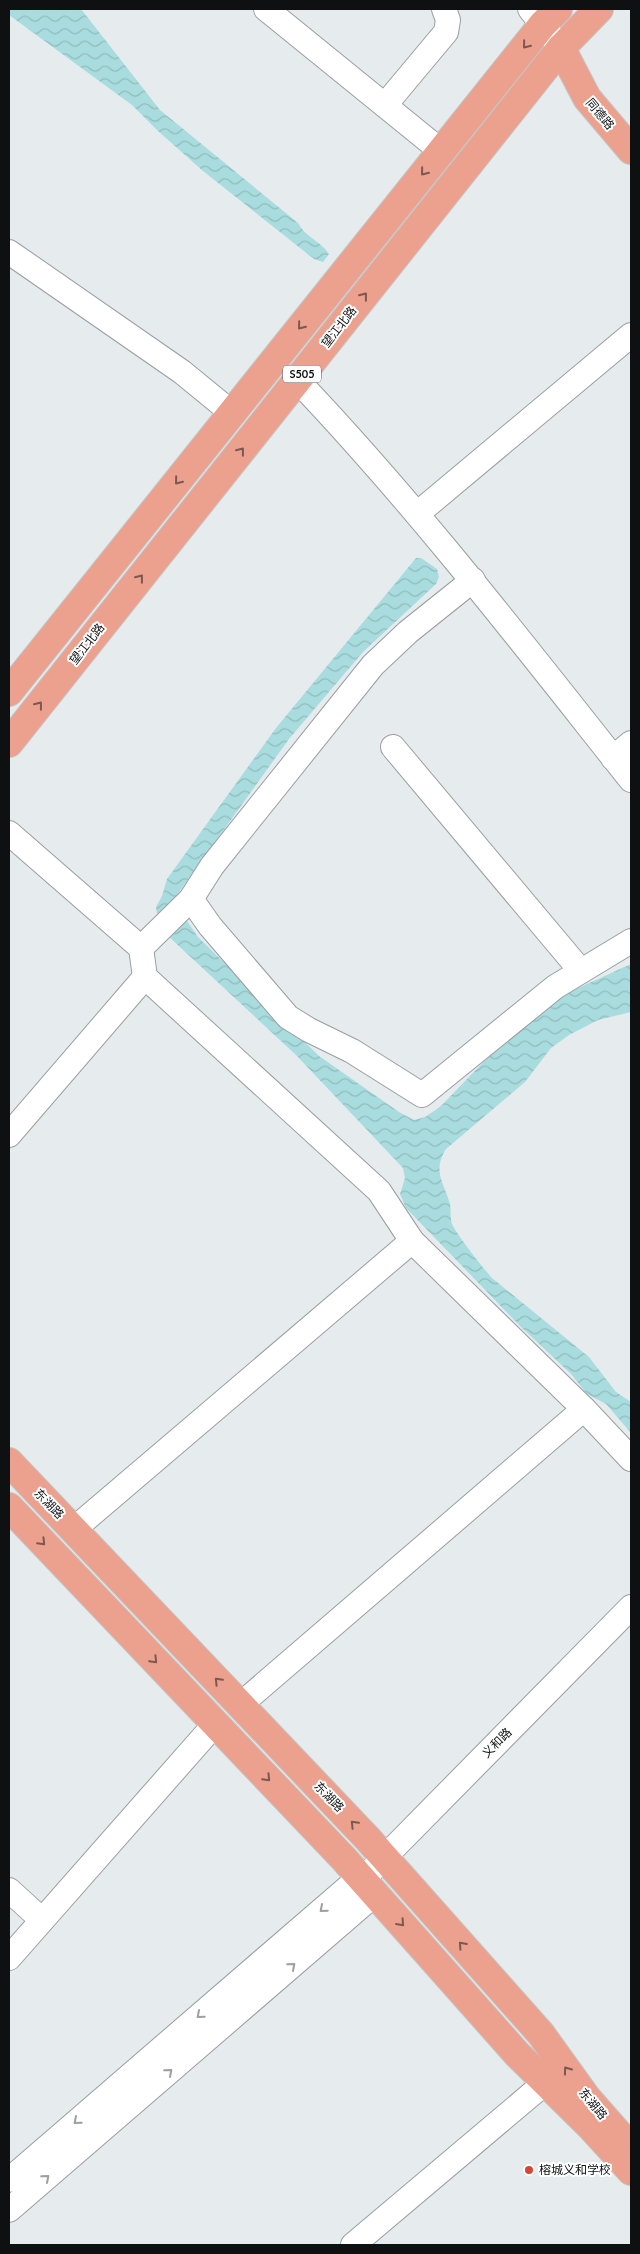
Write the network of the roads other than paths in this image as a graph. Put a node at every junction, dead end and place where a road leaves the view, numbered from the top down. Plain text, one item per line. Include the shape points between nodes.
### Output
1 (266, 9) edge
2 (444, 9) edge
3 (598, 9) edge
4 (544, 14) edge
5 (561, 48) junction
6 (385, 105) junction
7 (631, 126) edge
8 (631, 150) edge
9 (442, 151) junction
10 (9, 252) edge
11 (631, 334) edge
12 (297, 380) junction
13 (232, 413) junction
14 (417, 514) junction
15 (472, 580) junction
16 (9, 692) edge
17 (9, 743) edge
18 (393, 747) dead end
19 (622, 751) edge
20 (631, 780) edge
21 (9, 833) edge
22 (191, 899) junction
23 (631, 941) edge
24 (141, 948) junction
25 (581, 971) junction
26 (145, 977) junction
27 (9, 1135) edge
28 (412, 1241) junction
29 (584, 1409) junction
30 (631, 1459) edge
31 (9, 1462) edge
32 (12, 1519) edge
33 (73, 1530) junction
34 (631, 1608) edge
35 (240, 1705) junction
36 (215, 1724) junction
37 (384, 1857) junction
38 (366, 1884) junction
39 (9, 1890) edge
40 (42, 1920) junction
41 (9, 1958) edge
42 (546, 2082) junction
43 (631, 2148) edge
44 (631, 2171) edge
45 (9, 2180) edge
46 (9, 2210) edge
47 (358, 2244) edge

1 - 6 street
2 - 6 street via 448,20 446,32
3 - 5 main road, 望江北路 / S505
4 - 5 street, 同德路
4 -> 9 main road, S505
5 - 7 main road, 同德路
5 - 8 main road, 同德路 via 586,98
12 -> 5 main road, 望江北路 / S505
6 - 9 street
9 -> 13 main road, S505
10 - 13 street via 182,372
11 - 14 street
12 - 14 street
17 -> 12 main road, 望江北路 / S505
13 -> 16 main road, S505
14 - 15 street
15 - 19 street
15 - 22 street via 408,632 358,682 212,866
18 - 25 street
19 - 20 street
21 - 24 street
22 - 24 street
22 - 25 street via 288,1017 352,1051 422,1095 555,987
23 - 25 street
24 - 26 street
26 - 27 street
26 - 28 street via 379,1191
28 - 29 street
28 - 33 street
29 - 30 street
29 - 35 street
31 - 33 main road, 东湖路
32 -> 36 main road, 东湖路
35 -> 33 main road, 东湖路
34 - 37 street, 义和路
37 -> 35 main road, 东湖路
36 -> 38 main road, 东湖路
36 - 40 street
37 - 38 street, 义和路
43 -> 37 main road, 东湖路 via 587,2098 540,2034
38 -> 42 main road, 东湖路 via 517,2054
38 -> 45 street
46 -> 38 street
39 - 40 street
40 - 41 street
42 - 44 main road, 东湖路
42 - 47 street

